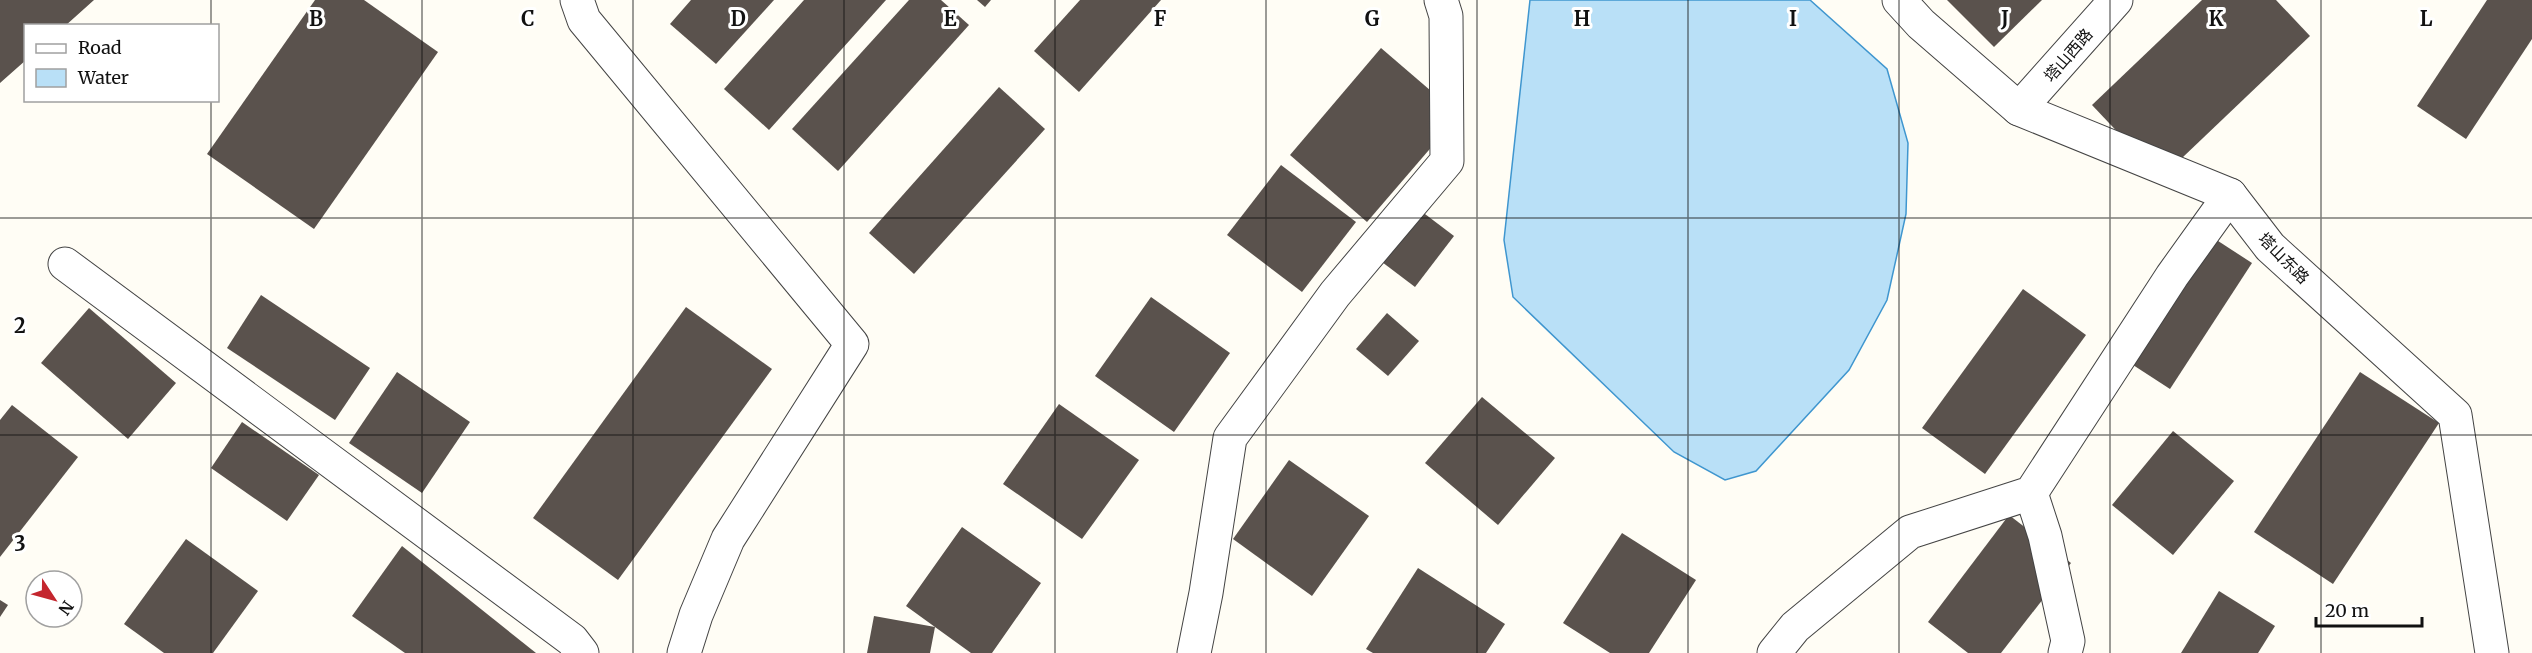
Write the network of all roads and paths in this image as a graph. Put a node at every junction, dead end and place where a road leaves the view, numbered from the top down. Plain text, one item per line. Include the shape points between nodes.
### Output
1 (577, 0) edge
2 (1441, 0) edge
3 (1899, 0) edge
4 (2116, 0) edge
5 (2019, 109) junction
6 (2230, 195) junction
7 (65, 264) dead end
8 (2031, 493) junction
9 (582, 653) edge
10 (684, 653) edge
11 (1194, 653) edge
12 (1774, 653) edge
13 (2065, 653) edge
14 (2492, 653) edge

1 - 10 street via 584,20 852,344 728,539
2 - 11 street via 1446,16 1447,161 1335,294 1230,438
3 - 5 street
4 - 5 street, 塔山西路
5 - 6 street
6 - 8 street via 2172,276
6 - 14 street, 塔山东路 via 2270,248 2455,416
7 - 9 street via 572,640
8 - 12 street via 1910,532 1795,627
8 - 13 street via 2045,536 2068,640

